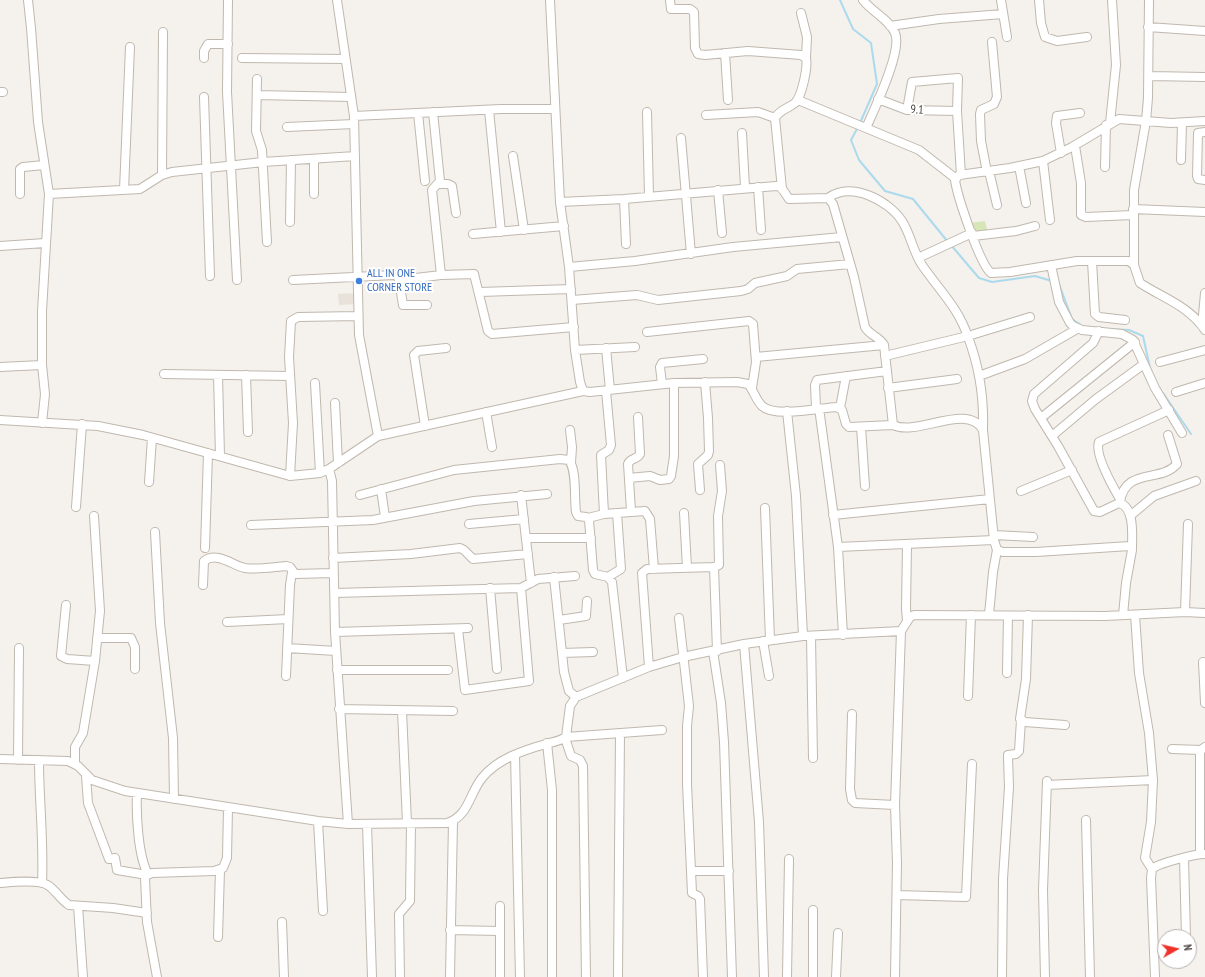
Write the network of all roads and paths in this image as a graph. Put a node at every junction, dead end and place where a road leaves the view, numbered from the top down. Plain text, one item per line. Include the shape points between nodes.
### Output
1 (28, 0) edge
2 (228, 0) edge
3 (337, 0) edge
4 (550, 0) edge
5 (670, 0) edge
6 (864, 0) edge
7 (1001, 0) edge
8 (1039, 0) edge
9 (1112, 0) edge
10 (1149, 0) edge
11 (801, 13) dead end
12 (1003, 14) junction
13 (890, 26) junction
14 (1148, 27) junction
15 (1205, 31) edge
16 (163, 32) dead end
17 (1007, 37) dead end
18 (1087, 37) dead end
19 (992, 42) dead end
20 (228, 44) junction
21 (130, 47) dead end
22 (725, 53) junction
23 (204, 58) dead end
24 (242, 58) dead end
25 (806, 58) junction
26 (345, 59) junction
27 (1149, 76) junction
28 (1205, 77) edge
29 (257, 79) dead end
30 (257, 95) junction
31 (204, 97) dead end
32 (351, 97) junction
33 (878, 99) junction
34 (728, 100) dead end
35 (798, 100) junction
36 (554, 109) junction
37 (489, 110) junction
38 (907, 110) junction
39 (957, 111) junction
40 (433, 112) junction
41 (647, 112) dead end
42 (418, 113) junction
43 (1080, 113) dead end
44 (706, 115) dead end
45 (775, 118) junction
46 (354, 120) junction
47 (1146, 121) junction
48 (1205, 121) edge
49 (1182, 123) junction
50 (1108, 124) junction
51 (287, 127) dead end
52 (865, 128) junction
53 (1205, 132) edge
54 (742, 133) dead end
55 (681, 138) dead end
56 (1075, 146) junction
57 (1061, 153) junction
58 (355, 156) junction
59 (513, 156) dead end
60 (314, 159) junction
61 (291, 160) junction
62 (1043, 160) junction
63 (1181, 160) dead end
64 (263, 162) junction
65 (44, 165) junction
66 (1019, 166) junction
67 (232, 167) junction
68 (1105, 167) dead end
69 (206, 170) junction
70 (988, 171) junction
71 (162, 175) junction
72 (958, 176) junction
73 (1205, 180) edge
74 (425, 181) dead end
75 (438, 184) junction
76 (758, 187) junction
77 (745, 188) junction
78 (782, 188) junction
79 (124, 190) junction
80 (718, 190) junction
81 (685, 193) junction
82 (20, 194) dead end
83 (49, 194) junction
84 (314, 194) dead end
85 (649, 196) junction
86 (828, 198) junction
87 (624, 199) junction
88 (560, 202) junction
89 (1026, 203) dead end
90 (997, 205) dead end
91 (1133, 212) junction
92 (1205, 212) edge
93 (456, 213) dead end
94 (1050, 220) dead end
95 (290, 222) dead end
96 (564, 226) junction
97 (1035, 226) dead end
98 (524, 230) junction
99 (761, 230) dead end
100 (501, 232) junction
101 (722, 233) dead end
102 (473, 234) dead end
103 (973, 235) junction
104 (842, 237) junction
105 (267, 242) dead end
106 (45, 243) junction
107 (626, 244) dead end
108 (0, 246) edge
109 (691, 254) junction
110 (918, 258) junction
111 (1092, 261) junction
112 (850, 264) junction
113 (1051, 265) junction
114 (1134, 265) junction
115 (569, 267) junction
116 (441, 275) junction
117 (210, 276) dead end
118 (358, 277) junction
119 (237, 280) dead end
120 (293, 280) dead end
121 (399, 280) junction
122 (571, 288) junction
123 (480, 292) junction
124 (1205, 293) edge
125 (572, 300) junction
126 (427, 305) dead end
127 (358, 316) junction
128 (1030, 317) dead end
129 (1125, 320) dead end
130 (574, 327) junction
131 (1203, 328) edge
132 (1077, 329) junction
133 (1099, 331) junction
134 (646, 332) dead end
135 (968, 336) junction
136 (1134, 342) junction
137 (884, 345) junction
138 (635, 347) dead end
139 (446, 348) dead end
140 (606, 348) junction
141 (576, 350) junction
142 (1205, 350) edge
143 (885, 356) junction
144 (756, 357) junction
145 (702, 359) dead end
146 (1160, 362) dead end
147 (1144, 364) junction
148 (42, 365) junction
149 (0, 367) edge
150 (887, 371) junction
151 (164, 374) dead end
152 (218, 375) junction
153 (246, 375) junction
154 (290, 376) junction
155 (846, 376) junction
156 (979, 376) junction
157 (957, 379) dead end
158 (705, 382) junction
159 (315, 383) dead end
160 (674, 383) junction
161 (1205, 383) edge
162 (662, 384) junction
163 (752, 388) junction
164 (888, 388) junction
165 (608, 390) junction
166 (583, 391) junction
167 (1176, 392) dead end
168 (335, 403) dead end
169 (817, 408) junction
170 (840, 408) junction
171 (1169, 410) junction
172 (787, 411) junction
173 (486, 412) junction
174 (638, 417) dead end
175 (1041, 418) junction
176 (0, 420) edge
177 (42, 423) junction
178 (82, 424) junction
179 (893, 425) junction
180 (425, 426) junction
181 (861, 427) junction
182 (570, 430) dead end
183 (983, 430) junction
184 (248, 432) dead end
185 (1182, 433) dead end
186 (1168, 435) dead end
187 (378, 436) junction
188 (1052, 436) junction
189 (152, 438) junction
190 (492, 447) dead end
191 (208, 453) junction
192 (220, 456) junction
193 (338, 463) junction
194 (571, 463) junction
195 (720, 464) dead end
196 (329, 469) junction
197 (1072, 470) junction
198 (320, 473) junction
199 (290, 476) junction
200 (628, 478) junction
201 (1196, 481) dead end
202 (149, 482) dead end
203 (865, 486) dead end
204 (381, 489) junction
205 (700, 490) dead end
206 (1021, 491) dead end
207 (547, 494) dead end
208 (360, 495) dead end
209 (521, 495) junction
210 (990, 499) junction
211 (1120, 501) junction
212 (76, 507) dead end
213 (765, 508) dead end
214 (631, 511) junction
215 (618, 513) junction
216 (604, 514) junction
217 (684, 514) dead end
218 (833, 514) junction
219 (94, 516) dead end
220 (1130, 516) junction
221 (385, 517) junction
222 (588, 518) junction
223 (524, 519) junction
224 (332, 521) junction
225 (469, 524) dead end
226 (1188, 524) dead end
227 (251, 525) dead end
228 (155, 532) dead end
229 (1033, 537) dead end
230 (526, 538) junction
231 (591, 538) junction
232 (994, 538) junction
233 (907, 545) junction
234 (838, 547) junction
235 (205, 548) dead end
236 (1132, 548) junction
237 (997, 550) junction
238 (528, 554) junction
239 (334, 558) junction
240 (714, 567) junction
241 (687, 568) junction
242 (654, 569) junction
243 (292, 572) junction
244 (334, 573) junction
245 (575, 576) dead end
246 (608, 576) junction
247 (554, 577) junction
248 (531, 583) junction
249 (203, 585) dead end
250 (490, 588) junction
251 (521, 588) junction
252 (334, 593) junction
253 (587, 601) dead end
254 (66, 605) dead end
255 (1185, 612) junction
256 (1205, 613) edge
257 (971, 615) junction
258 (989, 615) junction
259 (1028, 615) junction
260 (1124, 615) junction
261 (1135, 615) junction
262 (1008, 616) junction
263 (680, 618) dead end
264 (288, 619) junction
265 (558, 620) junction
266 (907, 620) junction
267 (227, 622) dead end
268 (468, 628) dead end
269 (458, 629) junction
270 (901, 631) junction
271 (334, 632) junction
272 (843, 635) junction
273 (807, 636) junction
274 (97, 638) junction
275 (766, 641) junction
276 (744, 644) junction
277 (19, 648) dead end
278 (287, 648) junction
279 (336, 651) junction
280 (715, 651) junction
281 (593, 652) dead end
282 (562, 654) junction
283 (683, 657) junction
284 (95, 661) junction
285 (1203, 662) dead end
286 (649, 667) junction
287 (135, 669) dead end
288 (337, 670) junction
289 (448, 670) dead end
290 (497, 670) dead end
291 (1007, 673) dead end
292 (286, 676) dead end
293 (769, 676) dead end
294 (623, 678) junction
295 (968, 696) dead end
296 (576, 697) junction
297 (1205, 703) edge
298 (339, 709) junction
299 (402, 711) junction
300 (453, 711) dead end
301 (852, 714) dead end
302 (1021, 720) junction
303 (1065, 725) dead end
304 (662, 730) dead end
305 (620, 733) junction
306 (565, 738) junction
307 (547, 743) junction
308 (1203, 748) edge
309 (1172, 749) dead end
310 (515, 755) junction
311 (814, 758) dead end
312 (0, 759) edge
313 (18, 760) junction
314 (39, 760) junction
315 (75, 764) junction
316 (972, 764) dead end
317 (86, 776) junction
318 (1153, 780) junction
319 (137, 793) junction
320 (174, 799) junction
321 (895, 805) junction
322 (228, 808) junction
323 (1086, 820) dead end
324 (318, 821) junction
325 (453, 821) junction
326 (409, 823) junction
327 (348, 824) junction
328 (367, 824) junction
329 (1203, 854) edge
330 (1184, 858) junction
331 (789, 859) dead end
332 (220, 870) junction
333 (729, 870) junction
334 (1152, 870) junction
335 (691, 871) junction
336 (148, 874) junction
337 (0, 883) edge
338 (42, 883) junction
339 (897, 895) junction
340 (78, 906) junction
341 (500, 906) dead end
342 (813, 910) dead end
343 (323, 911) dead end
344 (147, 913) junction
345 (282, 922) dead end
346 (1186, 929) edge
347 (450, 930) junction
348 (500, 931) junction
349 (838, 933) dead end
350 (218, 937) dead end
351 (83, 977) edge
352 (157, 977) edge
353 (284, 977) edge
354 (372, 977) edge
355 (400, 977) edge
356 (450, 977) edge
357 (500, 977) edge
358 (520, 977) edge
359 (552, 977) edge
360 (586, 977) edge
361 (618, 977) edge
362 (703, 977) edge
363 (732, 977) edge
364 (764, 977) edge
365 (787, 977) edge
366 (813, 977) edge
367 (836, 977) edge
368 (895, 977) edge
369 (1002, 977) edge
370 (1044, 977) edge
371 (1090, 977) edge
372 (1154, 977) edge

1 - 65 street
2 - 20 street
3 - 26 street
4 - 36 street
5 - 22 street via 671,10 690,9 694,12 696,53 703,56
6 - 13 street
7 - 12 street
8 - 18 street via 1045,37 1057,41
9 - 50 street via 1116,64
10 - 14 street
11 - 25 street via 807,37
12 - 13 street
12 - 17 street
13 - 33 street via 895,32 897,45
14 - 15 street
14 - 27 street
16 - 71 street
19 - 70 street via 997,97 994,104 981,110 980,114 981,136
20 - 23 street via 208,44
20 - 67 street via 227,92
21 - 79 street
22 - 25 street via 765,52 801,55
22 - 34 street
24 - 26 street
25 - 35 street
26 - 32 street
27 - 28 street
27 - 47 street
29 - 30 street
30 - 32 street
30 - 64 street via 256,131
31 - 69 street
32 - 46 street
33 - 38 street, 9.1
33 - 52 street
35 - 45 street
35 - 52 street
36 - 37 street
36 - 88 street
37 - 40 street
37 - 100 street
38 - 39 street, 9.1
38 - 39 street via 912,82 958,78
39 - 72 street
40 - 42 street
40 - 75 street via 440,178
41 - 85 street
42 - 46 street
42 - 74 street
43 - 57 street via 1057,116
44 - 45 street via 758,112
45 - 78 street
46 - 51 street
46 - 58 street
47 - 49 street
47 - 50 street via 1123,118
47 - 91 street
48 - 49 street
49 - 63 street
50 - 56 street
50 - 68 street
52 - 72 street via 919,150
53 - 73 street via 1198,133 1197,176 1198,179
54 - 77 street
55 - 81 street
56 - 57 street
56 - 91 street via 1081,182 1081,215 1086,217
57 - 62 street
58 - 60 street
58 - 118 street
59 - 98 street
60 - 61 street
60 - 84 street
61 - 64 street
61 - 95 street
62 - 66 street
62 - 94 street
64 - 67 street
64 - 105 street
65 - 82 street via 23,166 20,169
65 - 83 street
66 - 70 street
66 - 89 street
67 - 69 street
67 - 119 street
69 - 71 street
69 - 117 street
70 - 72 street
70 - 90 street
71 - 79 street via 140,188
72 - 103 street via 958,196
75 - 93 street via 452,186
75 - 116 street via 432,190
76 - 77 street
76 - 78 street
76 - 99 street
77 - 80 street
78 - 86 street via 789,199
79 - 83 street
80 - 81 street
80 - 101 street
81 - 85 street
81 - 109 street
83 - 106 street
85 - 87 street
86 - 104 street
86 - 110 street via 838,193 854,191 885,205 903,222
87 - 88 street
87 - 107 street
88 - 96 street
91 - 92 street
91 - 114 street
96 - 98 street
96 - 115 street
97 - 103 street via 1016,231
98 - 100 street
100 - 102 street
103 - 110 street via 962,237
103 - 113 street via 984,263 991,273
104 - 109 street via 733,247
104 - 112 street
106 - 108 street
106 - 148 street
109 - 115 street
110 - 135 street via 947,296
111 - 113 street
111 - 114 street via 1126,260
111 - 129 street via 1095,314 1099,317
112 - 125 street via 797,269 787,276 755,282 742,291 658,300 633,295
112 - 137 street via 865,327
113 - 132 street via 1062,310
114 - 131 street via 1140,283 1178,304
115 - 122 street
116 - 121 street
116 - 123 street via 465,272 474,274
118 - 120 street
118 - 121 street via 394,274
118 - 127 street
121 - 126 street via 403,305
122 - 123 street
122 - 125 street
123 - 130 street via 488,331 492,334
124 - 131 street
125 - 130 street
127 - 154 street via 292,319
127 - 187 street via 359,335
128 - 135 street
130 - 141 street
132 - 133 street
132 - 156 street via 1025,360
133 - 136 street via 1122,334
133 - 175 street via 1093,343 1034,394 1033,405
134 - 144 street via 749,321 753,324
135 - 143 street
135 - 156 street
136 - 147 street
136 - 175 street
137 - 143 street
137 - 144 street
138 - 140 street
139 - 180 street via 418,351 414,355
140 - 141 street
140 - 165 street
141 - 166 street
142 - 146 street
143 - 150 street
144 - 163 street
145 - 162 street via 662,363
147 - 171 street
147 - 188 street via 1096,399
148 - 149 street
148 - 177 street via 45,394
150 - 155 street
150 - 164 street
151 - 152 street
152 - 153 street
152 - 192 street
153 - 154 street
153 - 184 street
154 - 199 street via 293,423
155 - 169 street via 817,380
155 - 170 street
156 - 183 street
157 - 164 street
158 - 160 street
158 - 163 street via 737,382 748,384
158 - 205 street via 709,451 698,464
159 - 198 street
160 - 162 street
160 - 200 street via 674,456 671,476 664,480 650,476
161 - 167 street
162 - 165 street
163 - 172 street via 762,406 774,411
164 - 179 street
165 - 166 street
165 - 216 street via 611,445 601,455
166 - 173 street
168 - 193 street
169 - 170 street
169 - 172 street
169 - 218 street
170 - 181 street via 847,426
171 - 185 street
171 - 211 street via 1101,440 1098,444 1101,460
172 - 273 street
173 - 180 street
173 - 190 street
174 - 200 street via 640,454 628,462
175 - 188 street
176 - 177 street
177 - 178 street
178 - 189 street
178 - 212 street
179 - 181 street
179 - 183 street via 915,426 963,419 973,420 980,424
180 - 187 street
181 - 203 street
182 - 194 street
183 - 210 street
186 - 211 street via 1177,464 1165,471 1131,481 1124,489
187 - 193 street
188 - 197 street
189 - 191 street
189 - 202 street
191 - 192 street
191 - 235 street
192 - 199 street
193 - 196 street
194 - 204 street via 566,459 560,459 467,468
194 - 222 street via 576,512 578,516
195 - 240 street via 720,563
196 - 198 street
196 - 224 street via 332,481
197 - 206 street
197 - 211 street via 1094,511 1100,512
198 - 199 street
200 - 214 street
201 - 220 street via 1154,496
204 - 208 street
204 - 221 street
207 - 209 street
209 - 221 street
209 - 223 street
210 - 218 street
210 - 232 street
211 - 220 street
213 - 275 street
214 - 215 street
214 - 242 street via 642,510 648,514
215 - 216 street
215 - 246 street via 621,566 618,572
216 - 222 street
217 - 241 street
218 - 234 street
219 - 274 street via 100,594
220 - 236 street
221 - 224 street
222 - 231 street
223 - 225 street
223 - 230 street
224 - 227 street
224 - 239 street
226 - 255 street
228 - 320 street via 160,623 173,738
229 - 232 street
230 - 231 street
230 - 238 street
231 - 246 street via 594,573
232 - 233 street
232 - 237 street
233 - 234 street
233 - 266 street
234 - 272 street
236 - 237 street via 1125,546 1036,552
236 - 260 street
237 - 258 street
238 - 239 street via 473,559 460,548 411,554
238 - 248 street
239 - 244 street
240 - 241 street
240 - 280 street
241 - 242 street
242 - 286 street via 643,571 641,576
243 - 244 street
243 - 249 street via 290,567 286,566 244,568 229,560 208,559 204,561
243 - 264 street
244 - 252 street
245 - 247 street
246 - 294 street via 612,582
247 - 248 street
247 - 265 street
248 - 251 street
250 - 251 street
250 - 252 street
250 - 290 street
251 - 269 street via 529,681 465,690
252 - 271 street
253 - 265 street via 586,616
254 - 284 street via 61,656 67,659
255 - 256 street
255 - 261 street
257 - 258 street
257 - 266 street via 914,616
257 - 295 street
258 - 262 street
259 - 260 street
259 - 262 street
259 - 302 street via 1026,679 1020,710
260 - 261 street
261 - 318 street via 1139,672 1149,733
262 - 291 street
263 - 283 street
264 - 267 street
264 - 278 street
265 - 282 street
266 - 270 street
268 - 269 street
269 - 271 street
270 - 272 street
270 - 321 street
271 - 279 street
272 - 273 street
273 - 275 street
273 - 311 street
274 - 284 street
274 - 287 street via 131,638 135,647
275 - 276 street
275 - 293 street
276 - 280 street
276 - 364 street via 759,822
277 - 313 street
278 - 279 street
278 - 292 street
279 - 288 street
280 - 283 street
280 - 333 street via 724,742
281 - 282 street
282 - 296 street via 567,685 571,694
283 - 286 street
283 - 335 street via 689,706 687,763
284 - 315 street via 84,733 74,747
285 - 297 street
286 - 294 street
288 - 289 street
288 - 298 street
294 - 296 street
296 - 306 street via 570,706
298 - 299 street
298 - 327 street
299 - 300 street
299 - 326 street
301 - 321 street via 852,800 855,803
302 - 303 street
302 - 369 street via 1019,750 1016,754 1008,755 1010,787 1003,879
304 - 305 street
305 - 306 street
305 - 361 street
306 - 307 street
306 - 360 street via 571,756 580,760 584,766
307 - 310 street
307 - 359 street via 552,790
308 - 309 street
308 - 329 street
310 - 325 street via 482,778 463,813
310 - 358 street
312 - 313 street
313 - 314 street
314 - 315 street via 68,761
314 - 338 street
315 - 317 street
316 - 339 street via 966,897
317 - 319 street via 103,785
317 - 336 street via 88,802 109,859 115,858 117,870
318 - 334 street via 1151,822 1145,858
318 - 370 street via 1047,783 1043,890
319 - 320 street
319 - 336 street via 136,811 144,866
320 - 322 street
321 - 339 street
322 - 324 street
322 - 332 street via 226,866
323 - 371 street
324 - 327 street
324 - 343 street
325 - 326 street
325 - 347 street
326 - 328 street
326 - 355 street via 410,901 399,914
327 - 328 street
328 - 354 street
329 - 330 street
330 - 334 street via 1156,866
330 - 346 street
331 - 365 street
332 - 336 street
332 - 350 street
333 - 335 street
333 - 363 street
334 - 372 street via 1150,878
335 - 362 street via 692,893 700,899
336 - 344 street via 145,882
337 - 338 street
338 - 340 street via 50,887 63,902
339 - 368 street
340 - 344 street
340 - 351 street
341 - 348 street
342 - 366 street
344 - 352 street
345 - 353 street
347 - 348 street
347 - 356 street
348 - 357 street
349 - 367 street

